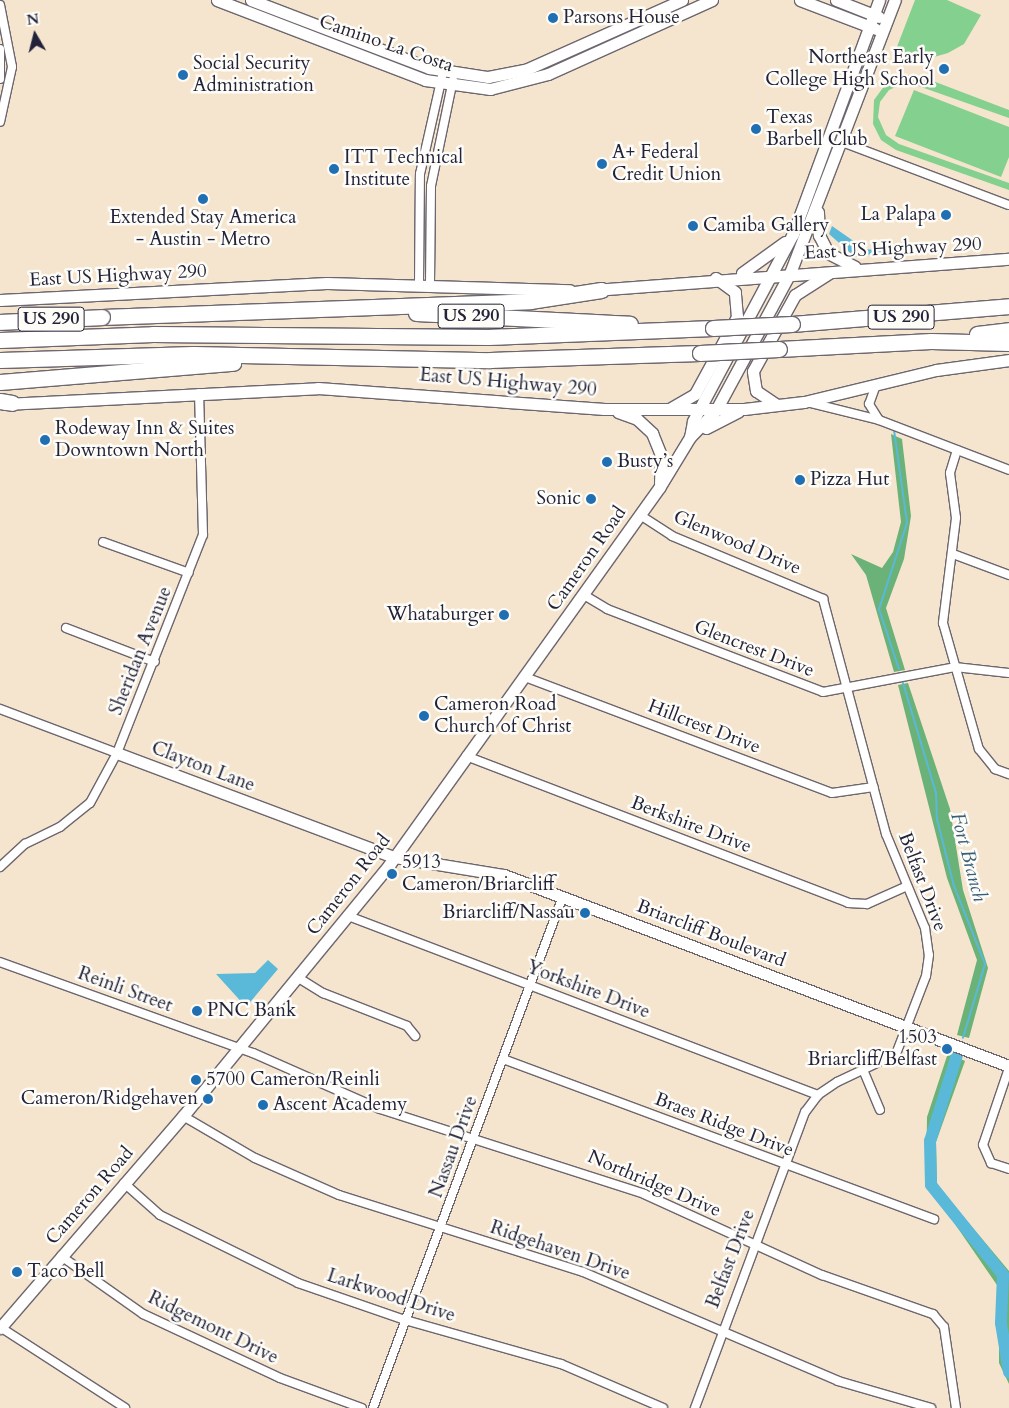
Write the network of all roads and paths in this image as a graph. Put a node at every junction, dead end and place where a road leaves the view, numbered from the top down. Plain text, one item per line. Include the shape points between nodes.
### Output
1 (217, 0) edge
2 (250, 0) edge
3 (682, 0) edge
4 (712, 0) edge
5 (800, 0) edge
6 (836, 0) edge
7 (879, 0) edge
8 (895, 0) edge
9 (0, 5) edge
10 (287, 14) junction
11 (874, 15) junction
12 (888, 20) junction
13 (283, 26) junction
14 (869, 26) junction
15 (884, 32) junction
16 (0, 49) edge
17 (448, 73) junction
18 (0, 79) edge
19 (849, 81) junction
20 (440, 84) junction
21 (452, 87) junction
22 (0, 122) edge
23 (842, 142) junction
24 (420, 174) junction
25 (432, 178) junction
26 (1009, 205) edge
27 (817, 208) junction
28 (793, 234) junction
29 (1009, 259) edge
30 (862, 269) junction
31 (833, 271) junction
32 (790, 273) junction
33 (773, 274) junction
34 (734, 277) junction
35 (716, 278) junction
36 (424, 283) junction
37 (600, 290) junction
38 (0, 300) edge
39 (1009, 306) edge
40 (264, 311) junction
41 (0, 315) edge
42 (0, 322) edge
43 (678, 329) junction
44 (1009, 330) edge
45 (114, 335) junction
46 (0, 340) edge
47 (931, 340) junction
48 (1009, 343) edge
49 (351, 358) junction
50 (0, 360) edge
51 (1009, 360) edge
52 (0, 382) edge
53 (878, 383) junction
54 (199, 393) junction
55 (804, 402) junction
56 (4, 403) edge
57 (779, 406) junction
58 (604, 409) junction
59 (668, 409) junction
60 (744, 409) junction
61 (698, 410) junction
62 (716, 410) junction
63 (879, 420) junction
64 (702, 430) junction
65 (690, 437) junction
66 (957, 450) junction
67 (1009, 470) edge
68 (659, 488) junction
69 (640, 516) junction
70 (103, 542) dead end
71 (953, 554) junction
72 (188, 574) junction
73 (1009, 575) edge
74 (584, 595) junction
75 (823, 599) joint
76 (66, 628) dead end
77 (156, 662) junction
78 (955, 667) junction
79 (1009, 674) edge
80 (525, 677) junction
81 (845, 688) junction
82 (0, 709) edge
83 (117, 753) junction
84 (466, 756) junction
85 (1009, 774) edge
86 (874, 787) junction
87 (394, 857) junction
88 (0, 867) edge
89 (906, 887) junction
90 (563, 896) junction
91 (348, 916) junction
92 (0, 962) edge
93 (298, 977) junction
94 (529, 985) junction
95 (907, 1027) junction
96 (416, 1036) dead end
97 (238, 1050) junction
98 (503, 1059) junction
99 (1009, 1067) edge
100 (864, 1072) junction
101 (818, 1095) junction
102 (880, 1110) dead end
103 (183, 1116) junction
104 (474, 1140) junction
105 (784, 1166) junction
106 (1009, 1169) edge
107 (124, 1183) junction
108 (934, 1219) dead end
109 (442, 1229) junction
110 (755, 1246) junction
111 (61, 1256) junction
112 (406, 1320) junction
113 (0, 1328) edge
114 (720, 1333) junction
115 (125, 1408) edge
116 (362, 1408) edge
117 (373, 1408) edge
118 (663, 1408) edge
119 (695, 1408) edge
120 (931, 1408) edge
121 (956, 1408) edge

1 - 13 main road, Camino La Costa
2 - 10 main road, Camino La Costa
3 - 17 main road, Camino La Costa via 526,70 488,77
4 - 21 main road, Camino La Costa via 528,82 490,89
5 - 14 main road
6 - 11 main road
7 - 11 main road, Cameron Road
8 - 12 main road, Cameron Road
9 - 22 street via 12,67
10 - 13 main road
10 - 17 main road, Camino La Costa
11 - 12 main road
11 - 14 main road, Cameron Road
12 - 15 main road, Cameron Road
13 - 20 main road, Camino La Costa
14 - 15 main road
14 - 19 main road, Cameron Road
15 - 23 main road, Cameron Road
16 - 18 street
17 - 20 street
17 - 21 street
19 - 23 main road via 852,90 837,136
19 - 28 main road, Cameron Road
20 - 21 main road, Camino La Costa
20 - 24 street
21 - 25 street
23 - 26 street
23 - 27 main road, Cameron Road
24 - 25 street
24 - 36 street
25 - 36 street
27 - 30 main road via 819,235 828,253
27 - 32 main road, Cameron Road
28 - 33 main road, Cameron Road
28 - 34 main road via 764,261
29 - 30 main road, East US Highway 290
30 - 31 main road, East US Highway 290
31 - 32 main road, East US Highway 290
31 - 57 main road via 795,295 754,372 754,385 761,398
32 - 33 main road, East US Highway 290
32 - 62 main road, Cameron Road
33 - 34 main road, East US Highway 290
33 - 61 main road, Cameron Road
34 - 35 main road, East US Highway 290
35 - 37 main road, East US Highway 290
35 - 59 main road via 736,292 737,317 695,394
36 - 37 main road, East US Highway 290
36 - 38 main road, East US Highway 290 via 292,284
37 - 40 highway via 530,301
39 - 43 highway, US 290, bridge via 792,324
40 - 42 highway, US 290, bridge
40 - 43 highway, US 290 via 428,314
41 - 45 highway
43 - 45 highway via 479,337
44 - 47 highway, US 290
45 - 46 highway
47 - 48 highway
47 - 49 highway, US 290, bridge via 700,353 490,360
49 - 50 highway via 164,354
49 - 52 highway, US 290
51 - 53 main road, East US Highway 290
53 - 55 main road, East US Highway 290
53 - 63 street via 869,399
54 - 56 main road, East US Highway 290
54 - 58 main road, East US Highway 290 via 365,389
54 - 72 street, Sheridan Avenue via 205,525
55 - 57 main road, East US Highway 290
55 - 63 street
57 - 60 main road, East US Highway 290
58 - 59 main road, East US Highway 290
58 - 68 main road via 637,419 652,433 661,454
59 - 61 main road, East US Highway 290
60 - 62 main road, East US Highway 290
60 - 64 main road
61 - 62 main road, East US Highway 290
61 - 65 main road, Cameron Road
62 - 64 main road, Cameron Road
63 - 66 street
64 - 65 main road, Cameron Road
65 - 68 main road, Cameron Road
66 - 67 street
66 - 71 street via 950,473 956,518
68 - 69 main road, Cameron Road
69 - 74 main road, Cameron Road
69 - 75 street, Glenwood Drive via 672,536
70 - 72 street
71 - 73 street
71 - 78 street via 942,604
72 - 77 street, Sheridan Avenue
74 - 80 main road, Cameron Road
74 - 81 street, Glencrest Drive via 607,610 808,688 823,692
75 - 81 street, Belfast Drive via 831,616
76 - 77 street
77 - 83 street, Sheridan Avenue
78 - 79 street, Glencrest Drive
78 - 81 street, Glencrest Drive
78 - 85 street via 986,761
80 - 84 main road, Cameron Road
80 - 86 street, Hillcrest Drive via 832,793
81 - 86 street, Belfast Drive
82 - 83 street, Clayton Lane
83 - 87 main road, Clayton Lane
83 - 88 street, Sheridan Avenue via 90,803 60,827 24,844
84 - 87 main road, Cameron Road
84 - 89 street, Berkshire Drive via 848,903 867,904
86 - 89 street, Belfast Drive
87 - 90 main road, Briarcliff Boulevard via 428,866 484,870
87 - 91 main road, Cameron Road
89 - 95 street, Belfast Drive via 925,928 929,955
90 - 94 street, Nassau Drive
90 - 95 main road, Briarcliff Boulevard
91 - 93 main road, Cameron Road
91 - 94 street, Yorkshire Drive
92 - 97 street, Reinli Street
93 - 96 street via 323,993 407,1026
93 - 97 main road, Cameron Road
94 - 98 street, Nassau Drive
94 - 101 street, Yorkshire Drive
95 - 99 main road, Briarcliff Boulevard
95 - 100 street, Belfast Drive via 896,1054
97 - 103 main road, Cameron Road
97 - 104 street, Northridge Drive via 380,1109
98 - 104 street, Nassau Drive
98 - 105 street, Braes Ridge Drive
99 - 106 street via 983,1145 984,1154
100 - 101 street, Belfast Drive
100 - 102 street
101 - 105 street, Belfast Drive via 804,1112
103 - 107 main road, Cameron Road
103 - 109 street, Ridgehaven Drive via 255,1158 339,1195
104 - 109 street, Nassau Drive
104 - 110 street, Northridge Drive via 644,1194
105 - 108 street, Braes Ridge Drive
105 - 110 street, Belfast Drive
107 - 111 main road, Cameron Road
107 - 112 street, Larkwood Drive via 160,1215 298,1283
109 - 112 street, Nassau Drive
109 - 114 street, Ridgehaven Drive via 584,1272
110 - 114 street, Belfast Drive
110 - 121 street, Northridge Drive via 940,1318
111 - 113 main road, Cameron Road
111 - 116 street, Ridgemont Drive via 143,1314 280,1378
112 - 117 street, Nassau Drive
112 - 118 street, Larkwood Drive via 561,1364
113 - 115 street
114 - 119 street, Belfast Drive
114 - 120 street, Ridgehaven Drive via 838,1381

